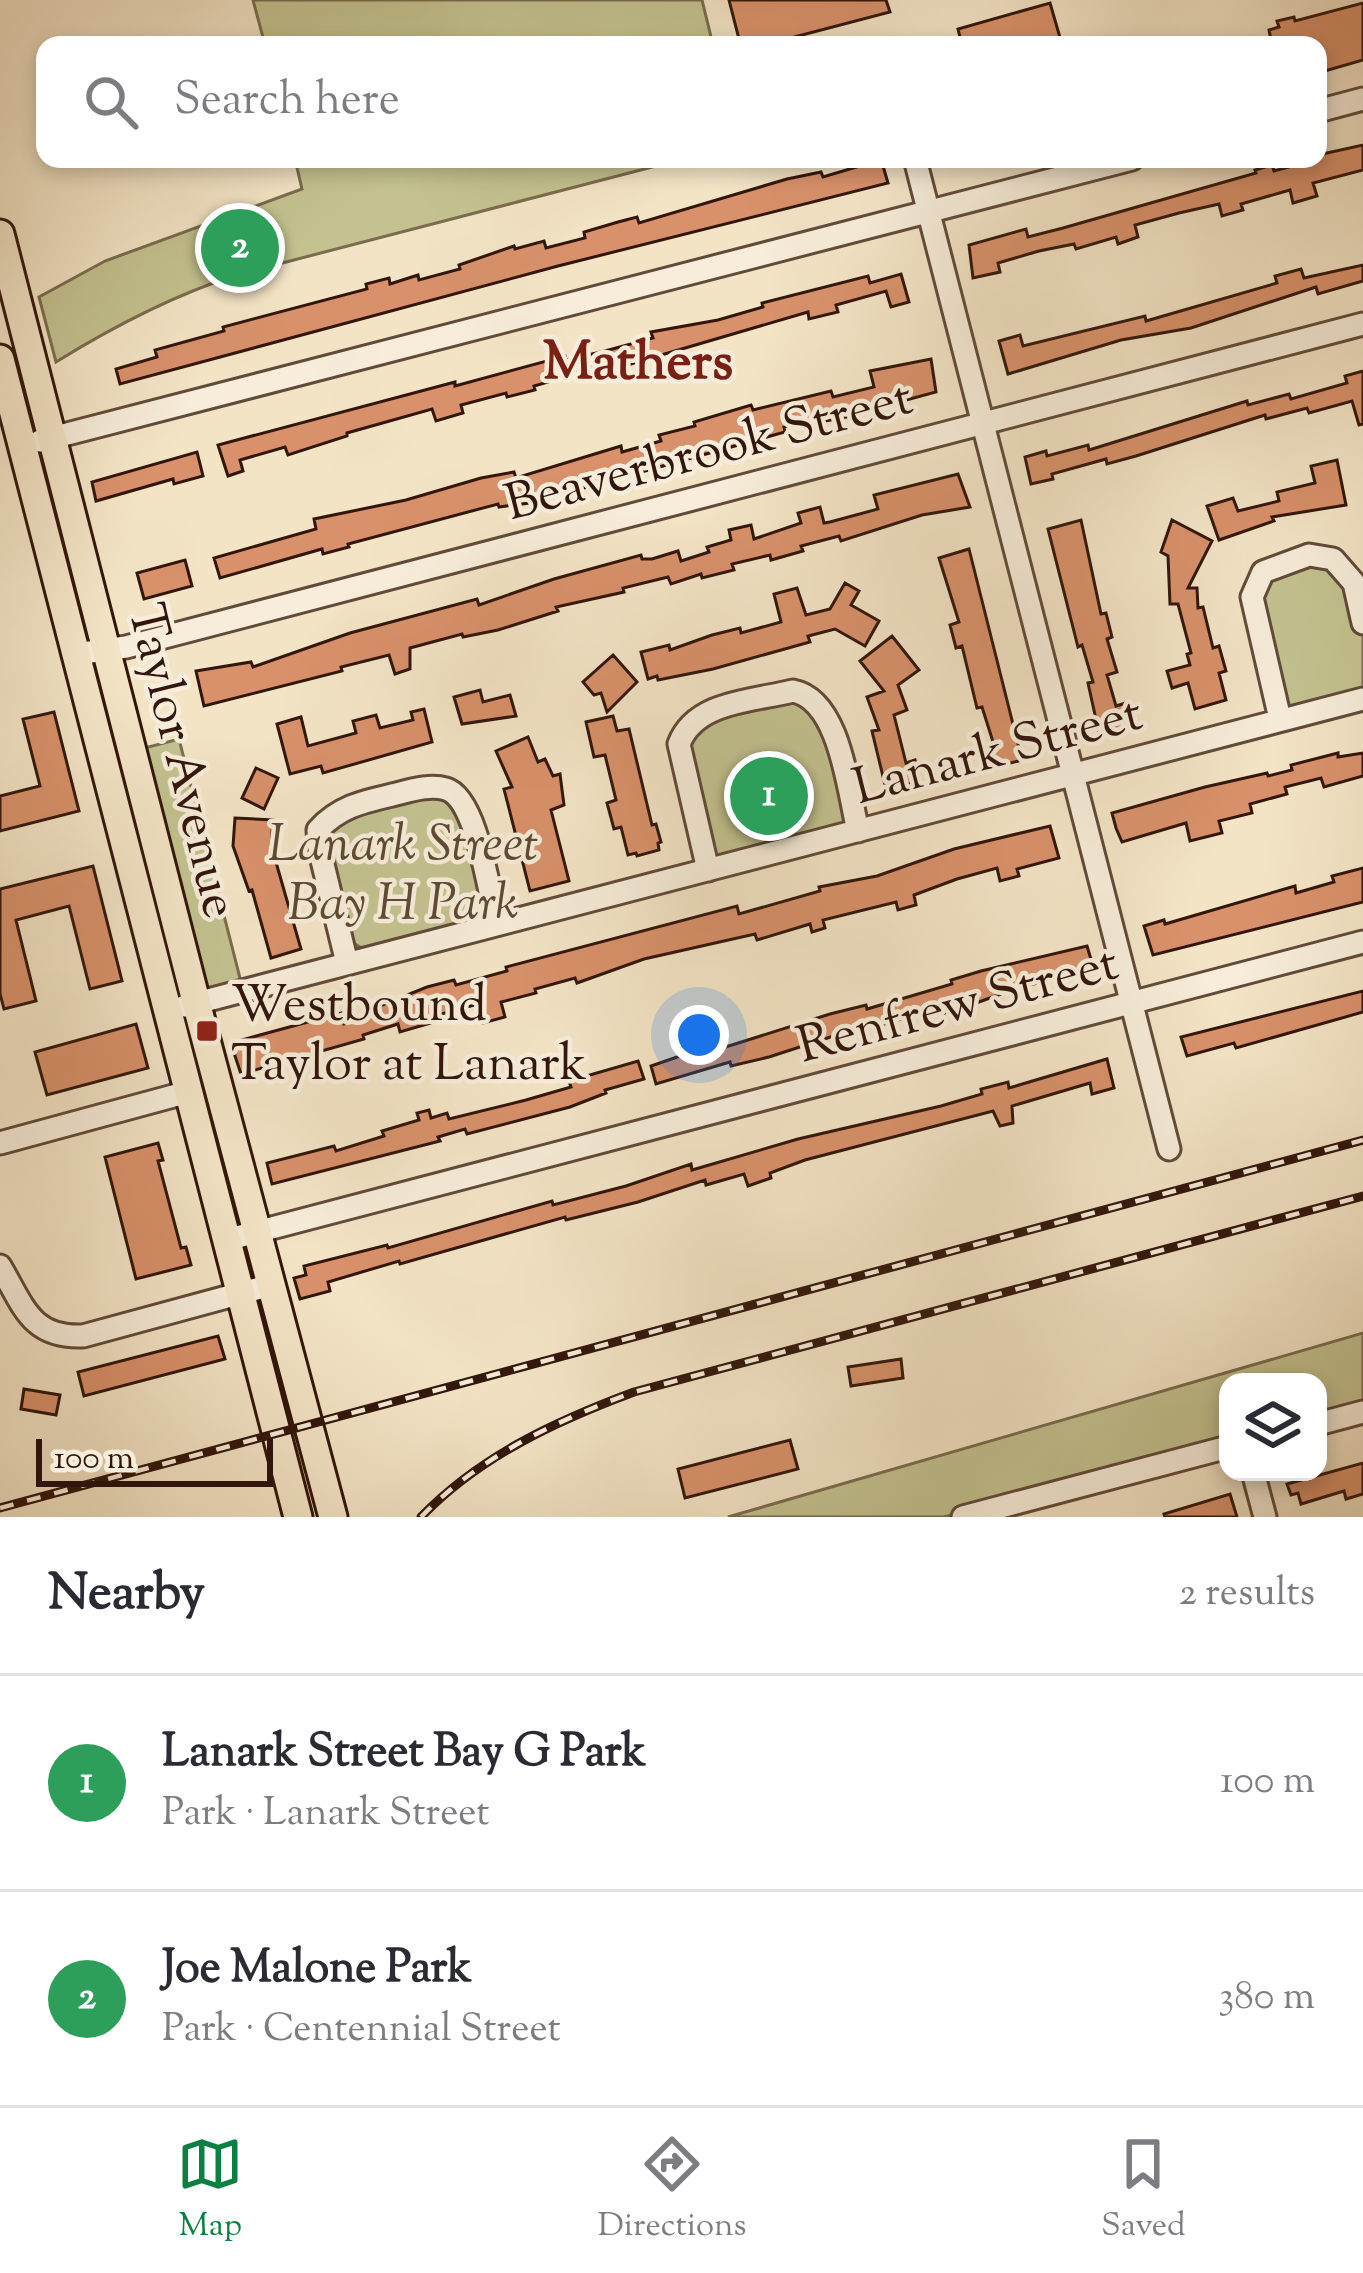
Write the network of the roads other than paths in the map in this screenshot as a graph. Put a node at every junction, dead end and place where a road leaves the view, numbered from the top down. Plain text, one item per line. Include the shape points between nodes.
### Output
1 (1363, 99) edge
2 (1327, 109) edge
3 (917, 168) edge
4 (1097, 168) edge
5 (928, 212) junction
6 (0, 234) edge
7 (1363, 323) edge
8 (0, 358) edge
9 (982, 422) junction
10 (53, 438) junction
11 (22, 445) junction
12 (1363, 623) edge
13 (107, 650) junction
14 (76, 654) junction
15 (1363, 699) edge
16 (1280, 719) junction
17 (1070, 774) junction
18 (858, 831) junction
19 (708, 870) junction
20 (496, 924) junction
21 (1363, 942) edge
22 (347, 963) junction
23 (197, 1002) junction
24 (1132, 1002) junction
25 (167, 1011) junction
26 (188, 1092) junction
27 (0, 1143) edge
28 (1169, 1149) dead end
29 (258, 1232) junction
30 (226, 1240) junction
31 (0, 1267) edge
32 (271, 1285) junction
33 (240, 1293) junction
34 (1363, 1412) edge
35 (1327, 1422) edge
36 (1219, 1450) edge
37 (1255, 1481) edge
38 (298, 1517) edge
39 (333, 1517) edge
40 (963, 1517) edge
41 (1265, 1517) edge

1 - 2 street
3 - 5 street
4 - 5 street
5 - 9 street
5 - 10 street
6 - 10 main road, Taylor Avenue
7 - 9 street, Beaverbrook Street
8 - 11 main road, Taylor Avenue
9 - 13 street, Beaverbrook Street
9 - 17 street
10 - 11 street
10 - 13 main road, Taylor Avenue
11 - 14 main road, Taylor Avenue
12 - 16 street via 1354,583 1333,559 1309,555 1263,572 1252,598
13 - 14 street, Beaverbrook Street
13 - 23 main road, Taylor Avenue
14 - 25 main road, Taylor Avenue
15 - 16 street, Lanark Street
16 - 17 street, Lanark Street
17 - 18 street, Lanark Street
17 - 24 street
18 - 19 street, Lanark Street
18 - 19 street via 831,723 805,693 704,713 679,744
19 - 20 street, Lanark Street
20 - 22 street, Lanark Street
20 - 22 street via 459,796 422,788 350,806 318,830
21 - 24 street, Renfrew Street
22 - 23 street, Lanark Street
23 - 25 street, Lanark Street
23 - 29 main road, Taylor Avenue
24 - 28 street
24 - 29 street, Renfrew Street
25 - 26 main road, Taylor Avenue
26 - 27 street
26 - 30 main road, Taylor Avenue
29 - 30 street, Renfrew Street
29 - 32 main road, Taylor Avenue
30 - 33 main road, Taylor Avenue
31 - 33 street via 29,1316 58,1337
32 - 33 street
32 - 39 main road, Taylor Avenue
33 - 38 main road, Taylor Avenue
34 - 35 street
36 - 40 street
37 - 41 street

